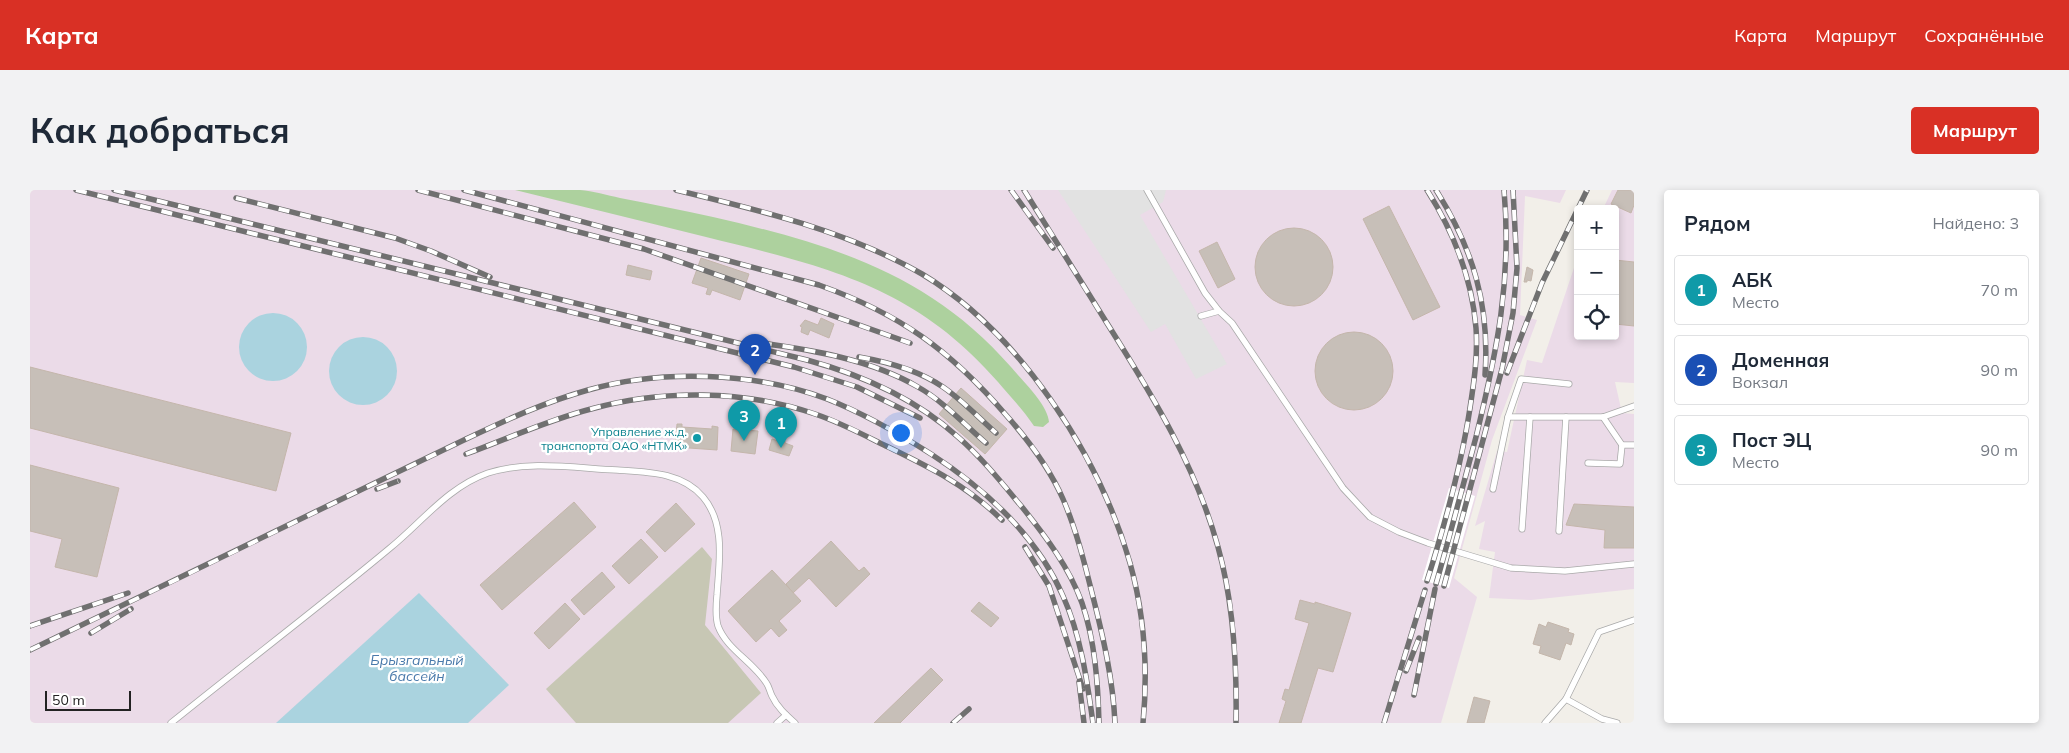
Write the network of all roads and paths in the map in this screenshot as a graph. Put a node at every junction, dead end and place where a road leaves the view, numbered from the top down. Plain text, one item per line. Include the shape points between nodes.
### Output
1 (1147, 190) edge
2 (1219, 311) junction
3 (1201, 316) dead end
4 (1569, 384) dead end
5 (1634, 406) edge
6 (1508, 417) junction
7 (1530, 417) junction
8 (1566, 417) junction
9 (1603, 417) junction
10 (1622, 445) junction
11 (1634, 445) edge
12 (1588, 463) dead end
13 (1493, 489) dead end
14 (1522, 529) dead end
15 (1560, 531) dead end
16 (1634, 564) edge
17 (1634, 620) edge
18 (1566, 699) junction
19 (786, 715) junction
20 (171, 723) edge
21 (777, 723) edge
22 (795, 723) edge
23 (1545, 723) edge
24 (1617, 723) edge

1 - 2 lane via 1204,293
2 - 3 lane
2 - 16 lane via 1232,322 1343,488 1370,517 1414,538 1511,568 1565,571
4 - 6 lane via 1521,379
5 - 9 lane
6 - 7 lane
6 - 13 lane
7 - 8 lane
7 - 14 lane
8 - 9 lane
8 - 15 lane
9 - 10 lane
10 - 11 lane
10 - 12 lane via 1620,464
17 - 18 lane via 1599,632
18 - 23 lane
18 - 24 lane via 1602,719
19 - 20 lane via 767,683 718,627 720,540 714,515 694,488 679,479 650,472 533,467 490,473 456,490 390,548
19 - 21 lane
19 - 22 lane

